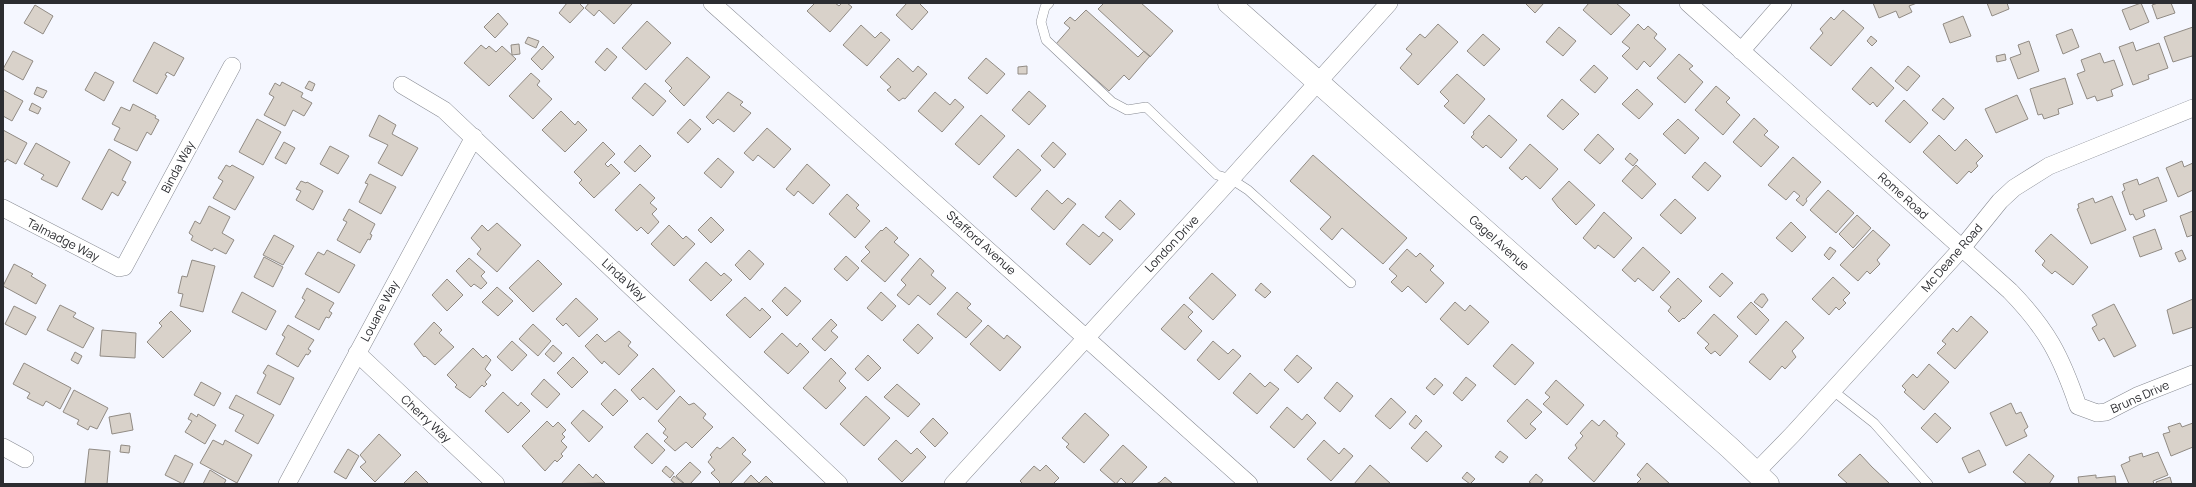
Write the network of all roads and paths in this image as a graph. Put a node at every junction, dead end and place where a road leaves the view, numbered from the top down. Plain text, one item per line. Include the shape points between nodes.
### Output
1 (712, 3) edge
2 (1229, 3) edge
3 (1389, 3) edge
4 (1688, 3) edge
5 (1783, 3) edge
6 (1045, 4) edge
7 (1741, 51) junction
8 (232, 66) dead end
9 (1317, 82) junction
10 (402, 85) dead end
11 (2193, 108) edge
12 (474, 137) junction
13 (1231, 179) junction
14 (3, 208) edge
15 (1962, 248) junction
16 (124, 268) joint
17 (1351, 283) dead end
18 (1086, 338) junction
19 (357, 353) junction
20 (2193, 374) edge
21 (1832, 390) junction
22 (2087, 410) joint
23 (3, 447) edge
24 (25, 459) dead end
25 (1762, 478) edge
26 (287, 484) edge
27 (496, 484) edge
28 (839, 484) edge
29 (953, 484) edge
30 (1249, 484) edge
31 (1928, 484) edge

1 - 18 street, Stafford Avenue
2 - 9 street, Gagel Avenue
3 - 9 street, London Drive
4 - 7 street, Rome Road
5 - 7 street
6 - 13 lane via 1041,22 1046,40 1112,102 1128,110 1146,107 1217,175
7 - 15 street, Rome Road
8 - 16 street, Binda Way
9 - 13 street, London Drive
9 - 25 street, Gagel Avenue
10 - 12 street, Linda Way via 444,110
11 - 15 street, Mc Deane Road via 2049,166 2030,177 2000,201
12 - 19 street, Louane Way
12 - 28 street, Linda Way
13 - 17 lane via 1248,190
13 - 18 street, London Drive
14 - 16 street, Talmadge Way via 72,245 119,268
15 - 21 street, Mc Deane Road
15 - 22 street, Rome Road via 2010,291 2044,330 2065,367 2078,406
18 - 29 street, London Drive
18 - 30 street, Stafford Avenue
19 - 26 street, Louane Way
19 - 27 street, Cherry Way
20 - 22 street, Bruns Drive via 2137,396 2106,412
21 - 25 street, Mc Deane Road via 1794,434
21 - 31 lane via 1874,422
23 - 24 street

